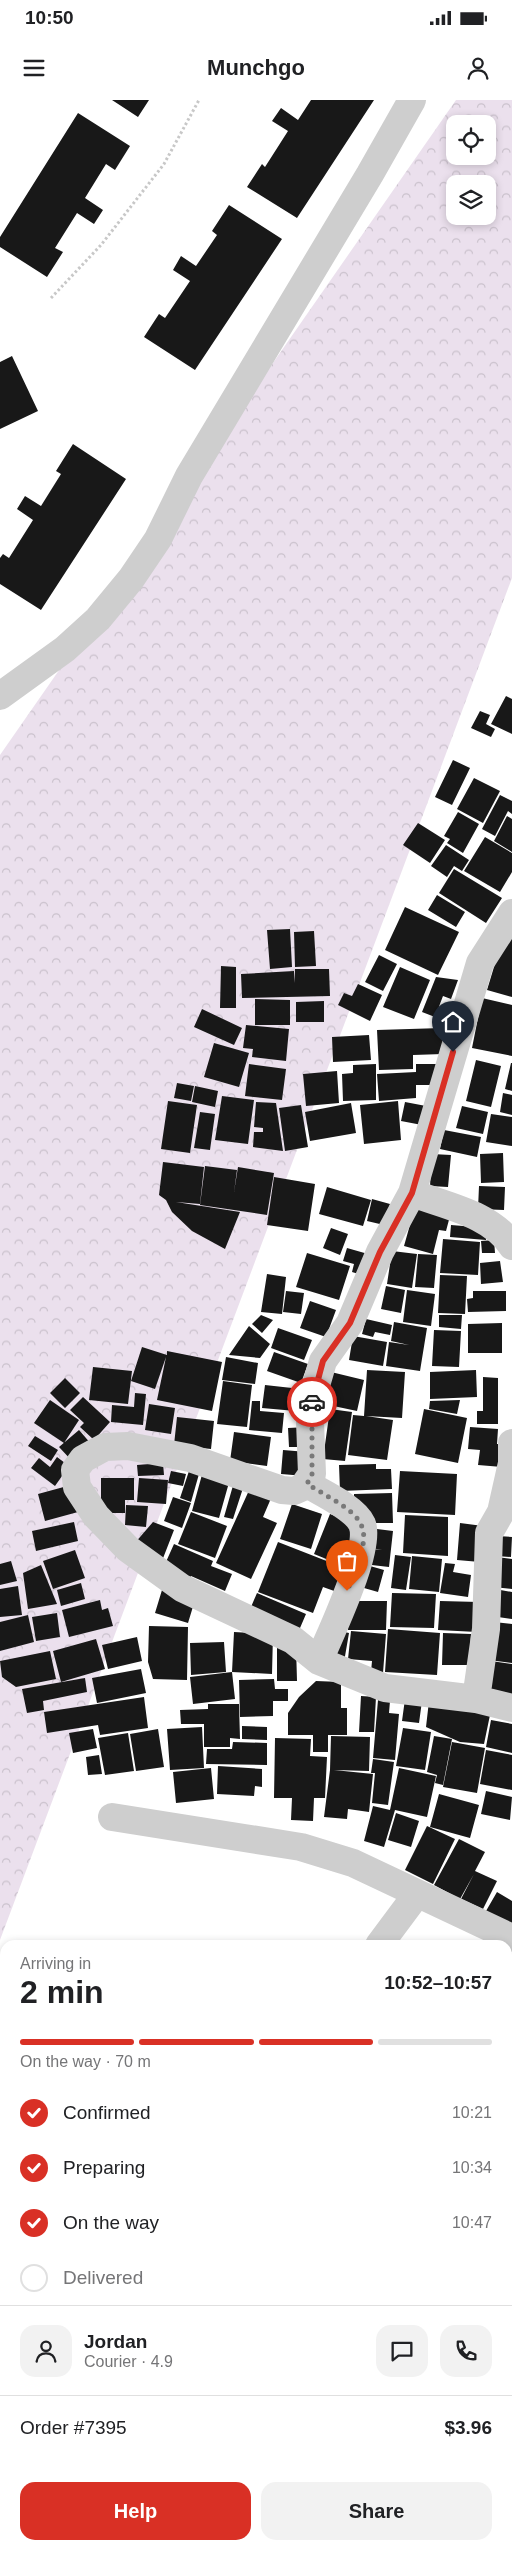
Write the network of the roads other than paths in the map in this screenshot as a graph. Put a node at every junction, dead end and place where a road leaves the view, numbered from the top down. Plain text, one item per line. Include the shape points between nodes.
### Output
1 (412, 100) edge
2 (0, 696) edge
3 (512, 913) edge
4 (412, 1193) junction
5 (512, 1246) edge
6 (512, 1443) edge
7 (307, 1484) junction
8 (506, 1516) edge
9 (319, 1661) junction
10 (476, 1699) junction
11 (512, 1708) edge
12 (112, 1817) dead end
13 (418, 1894) junction
14 (512, 1938) edge
15 (383, 1940) edge

1 - 2 street via 189,476 158,539 98,619 65,649
3 - 4 street via 480,963
4 - 5 street via 492,1224
4 - 7 street via 380,1252 350,1323 323,1361 312,1399 312,1474
6 - 8 street
7 - 9 street via 354,1515 362,1523 364,1532 358,1564
7 - 9 street via 294,1490 282,1490 190,1458 128,1446 105,1447 84,1459 75,1470 77,1487 96,1516 154,1570 182,1588 293,1640
8 - 10 street via 489,1533 486,1628
9 - 10 street via 385,1688
10 - 11 street
12 - 13 street via 301,1847 353,1863
13 - 14 street
13 - 15 street

